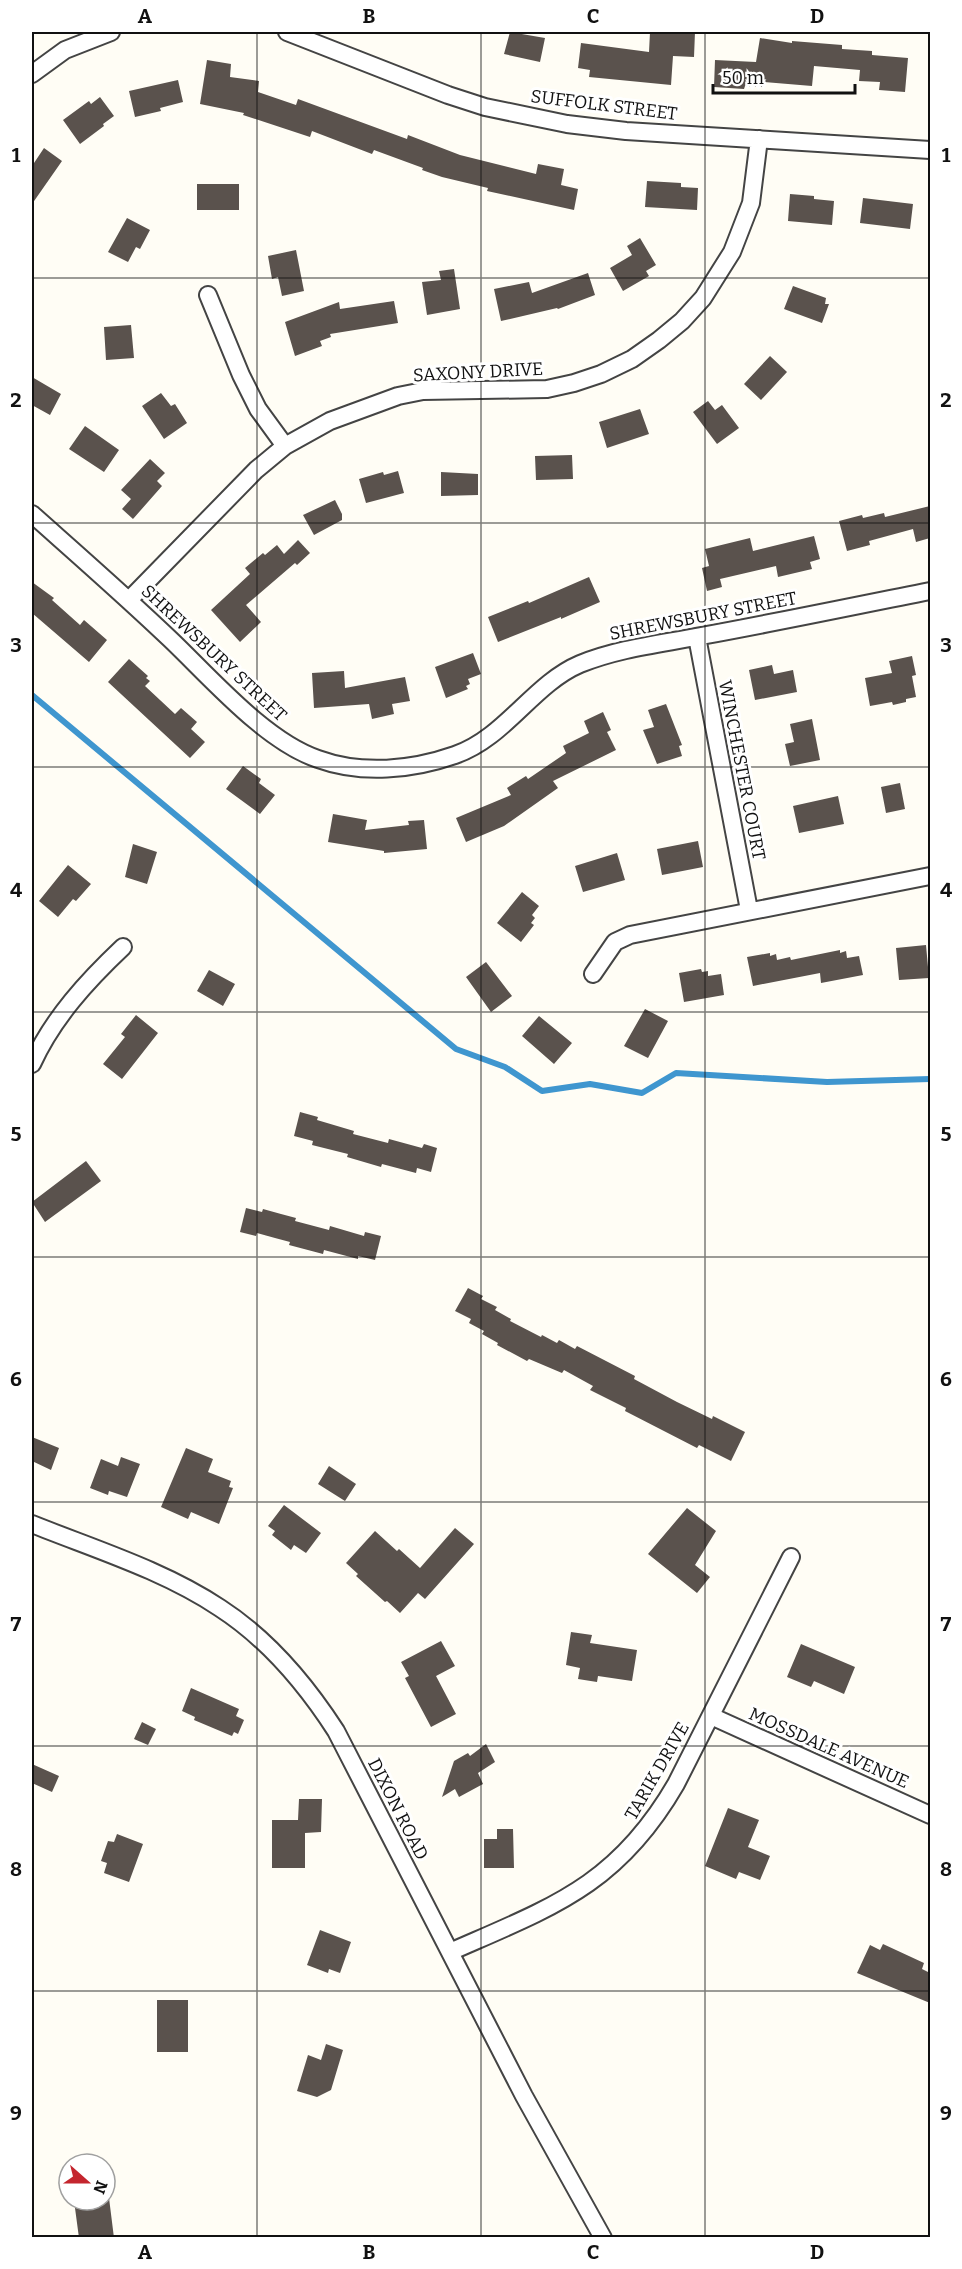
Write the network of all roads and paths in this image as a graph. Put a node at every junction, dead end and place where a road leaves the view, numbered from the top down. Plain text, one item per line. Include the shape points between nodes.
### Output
1 (111, 32) edge
2 (287, 32) edge
3 (91, 35) edge
4 (32, 74) edge
5 (759, 139) junction
6 (930, 150) edge
7 (208, 295) dead end
8 (285, 446) junction
9 (32, 514) edge
10 (930, 591) edge
11 (129, 600) junction
12 (697, 637) junction
13 (930, 876) edge
14 (749, 910) junction
15 (123, 947) dead end
16 (593, 974) dead end
17 (32, 1064) edge
18 (32, 1524) edge
19 (791, 1557) dead end
20 (711, 1716) junction
21 (930, 1815) edge
22 (450, 1952) junction
23 (603, 2238) edge

1 - 3 street
2 - 5 street, SUFFOLK STREET via 485,107 596,128
3 - 4 street
5 - 6 street, SUFFOLK STREET
5 - 8 street, SAXONY DRIVE via 751,203 732,252 703,298 682,321 632,359 602,374 546,389 451,389 398,396 330,421
7 - 8 street via 258,409
8 - 11 street, SAXONY DRIVE via 256,470
9 - 11 street, SHREWSBURY STREET
10 - 12 street, SHREWSBURY STREET
11 - 12 street, SHREWSBURY STREET via 279,739 319,760 368,769 405,768 458,754 482,742 577,665 627,649
12 - 14 street, WINCHESTER COURT
13 - 14 street
14 - 16 street via 630,935 615,942
15 - 17 street via 68,1006 42,1040
18 - 22 street, DIXON ROAD via 186,1588 219,1607 266,1643 320,1705 336,1731
19 - 20 street, TARIK DRIVE
20 - 21 street, MOSSDALE AVENUE
20 - 22 street, TARIK DRIVE via 660,1812 610,1868 559,1903
22 - 23 street, DIXON ROAD

